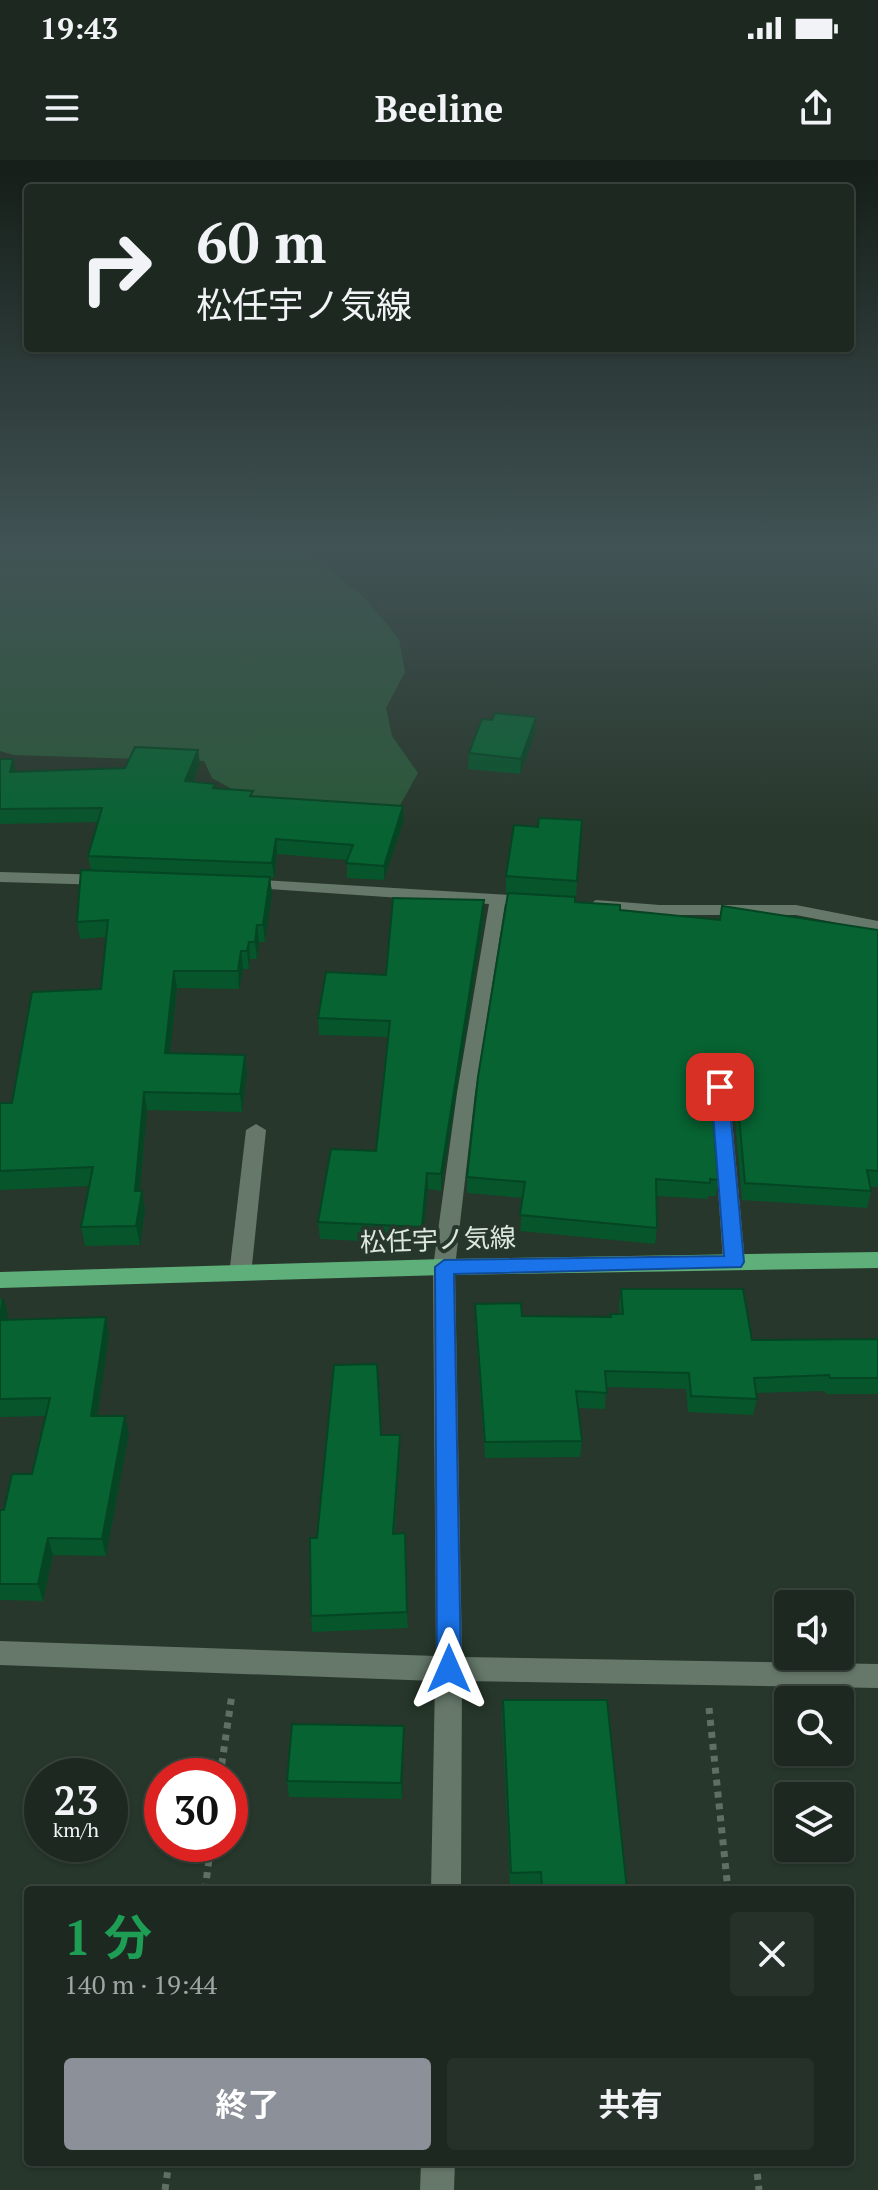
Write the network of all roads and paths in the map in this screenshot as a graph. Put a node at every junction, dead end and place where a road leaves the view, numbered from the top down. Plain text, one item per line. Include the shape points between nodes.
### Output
1 (0, 877) edge
2 (127, 880) edge
3 (234, 883) edge
4 (498, 899) junction
5 (528, 901) edge
6 (572, 904) edge
7 (878, 926) edge
8 (720, 1087) dead end
9 (256, 1130) dead end
10 (878, 1260) edge
11 (734, 1262) junction
12 (444, 1267) junction
13 (240, 1275) junction
14 (0, 1280) edge
15 (0, 1653) edge
16 (236, 1661) junction
17 (449, 1669) junction
18 (705, 1674) junction
19 (878, 1676) edge
20 (223, 1758) edge
21 (209, 1862) edge
22 (206, 1886) edge
23 (446, 1886) edge
24 (728, 1886) edge
25 (168, 2166) edge
26 (438, 2166) edge
27 (756, 2166) edge
28 (165, 2190) edge
29 (437, 2190) edge
30 (759, 2190) edge

1 - 2 street
3 - 4 street
4 - 5 street
4 - 12 street
6 - 7 street via 796,910
8 - 11 street
9 - 13 street
10 - 11 main road, 松任宇ノ気線
11 - 12 main road, 松任宇ノ気線
12 - 13 main road, 松任宇ノ気線
12 - 17 street
13 - 14 main road, 松任宇ノ気線
15 - 16 street
16 - 17 street
16 - 20 path
17 - 18 street
17 - 23 street
18 - 19 street
18 - 24 path
21 - 22 path
25 - 28 path
26 - 29 street
27 - 30 path

